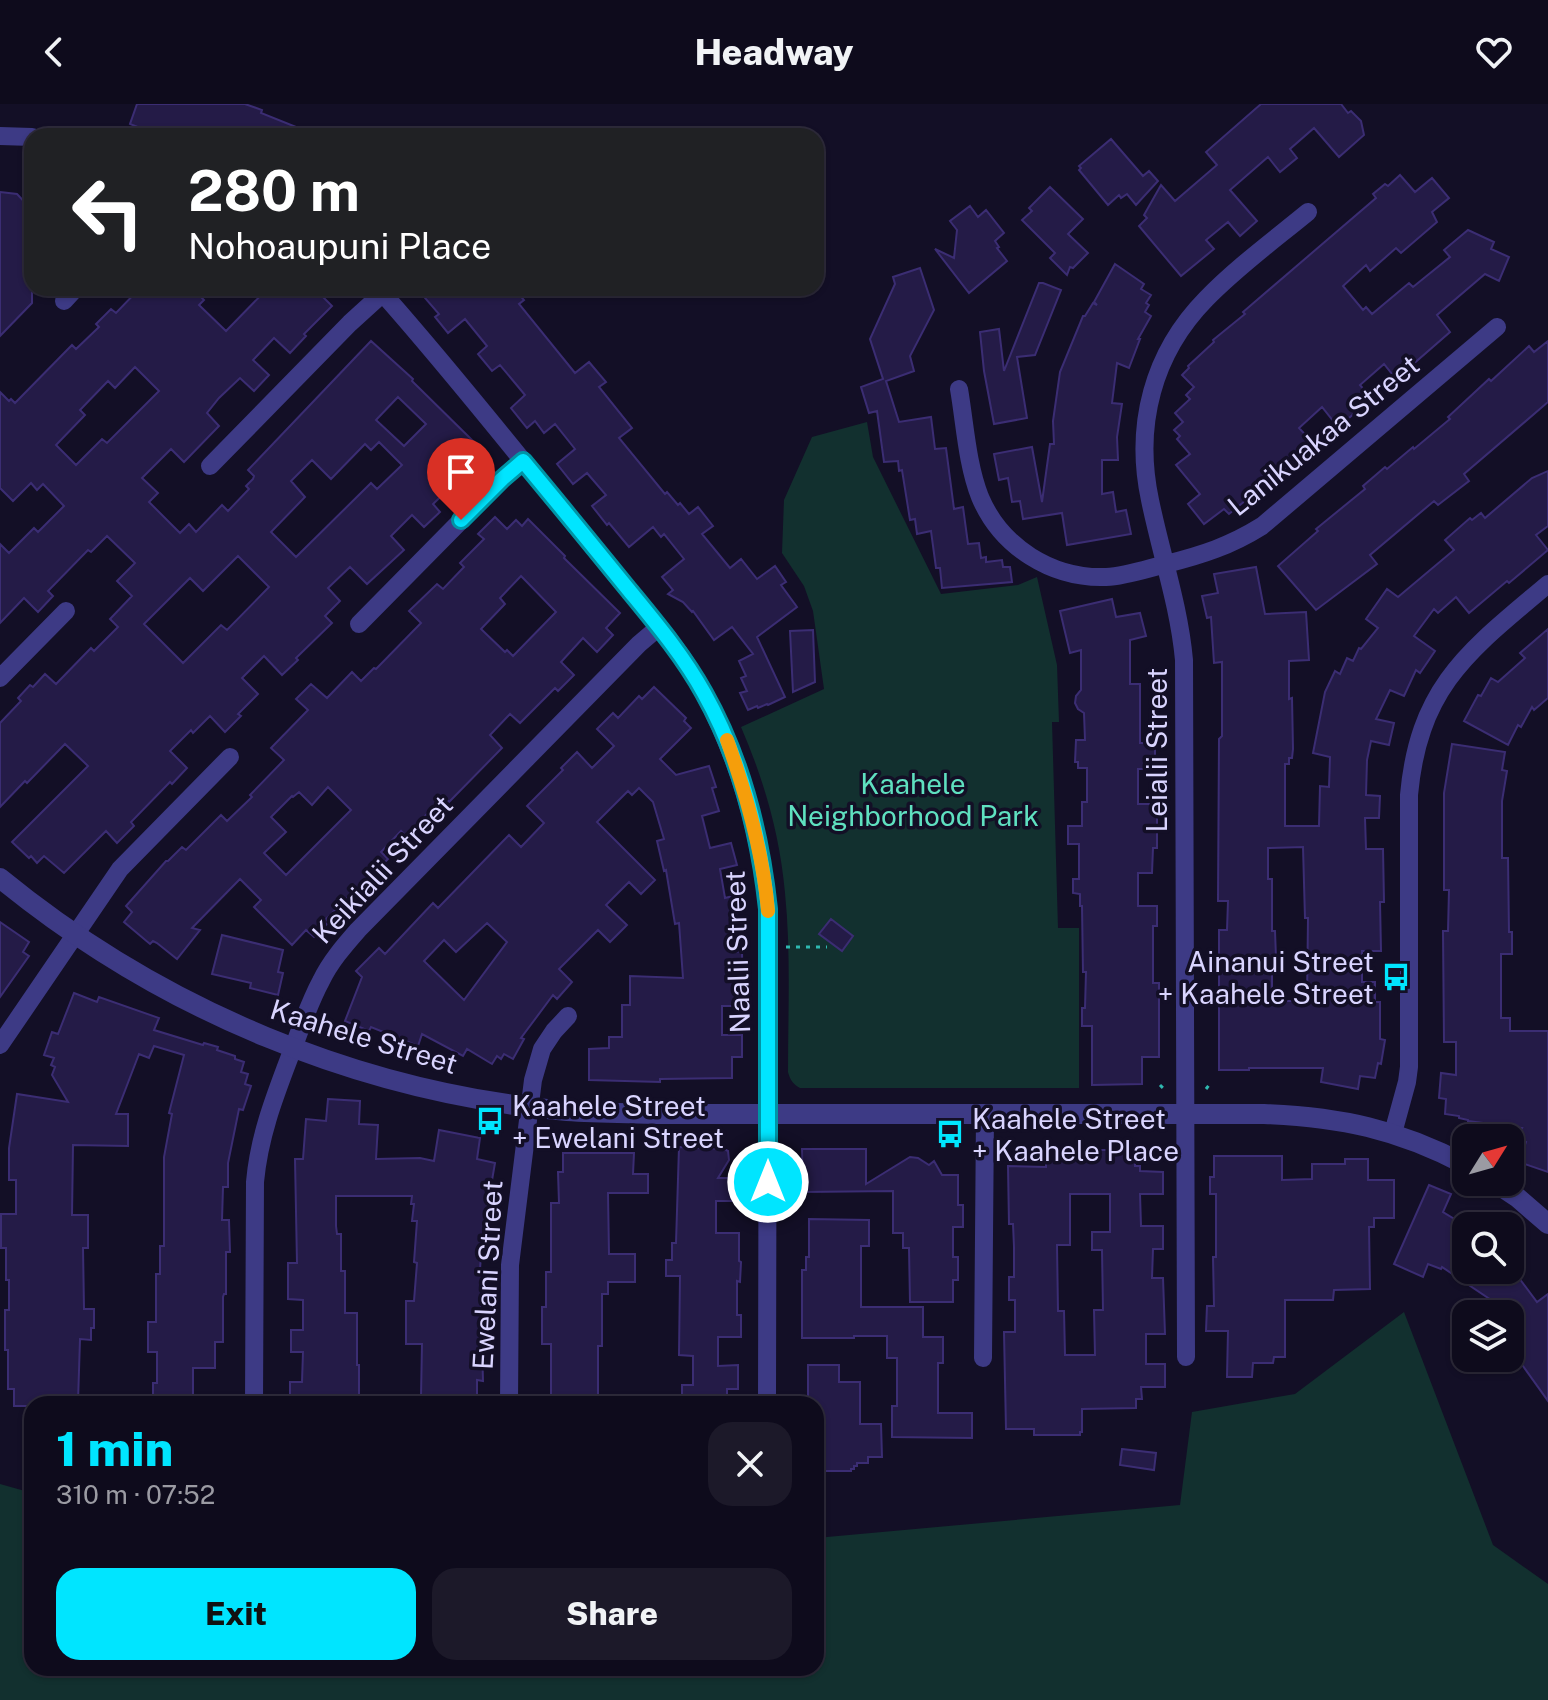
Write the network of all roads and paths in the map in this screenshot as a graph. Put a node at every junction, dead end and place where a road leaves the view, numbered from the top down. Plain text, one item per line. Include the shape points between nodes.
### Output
1 (0, 136) edge
2 (24, 137) edge
3 (1308, 212) dead end
4 (375, 296) edge
5 (384, 296) edge
6 (1497, 327) dead end
7 (959, 389) dead end
8 (523, 461) junction
9 (210, 466) dead end
10 (1166, 564) junction
11 (1548, 584) edge
12 (66, 611) dead end
13 (359, 624) dead end
14 (659, 627) junction
15 (0, 678) edge
16 (230, 757) dead end
17 (0, 878) edge
18 (75, 934) junction
19 (786, 947) dead end
20 (827, 947) dead end
21 (568, 1016) dead end
22 (0, 1045) edge
23 (293, 1047) junction
24 (529, 1106) junction
25 (1185, 1113) junction
26 (769, 1114) junction
27 (985, 1114) junction
28 (1393, 1133) junction
29 (1452, 1159) edge
30 (1515, 1196) edge
31 (1548, 1224) edge
32 (1186, 1357) dead end
33 (983, 1358) dead end
34 (254, 1396) edge
35 (509, 1396) edge
36 (767, 1396) edge

1 - 2 street
3 - 10 street, Leialii Street via 1208,297 1185,323 1154,380 1144,451
4 - 9 street
5 - 8 street, Naalii Street
6 - 10 street, Lanikuakaa Street via 1262,526 1211,552
7 - 10 street, Lanikuakaa Street via 980,496 1021,551 1058,570 1092,577
8 - 13 street
8 - 14 street, Naalii Street
10 - 25 street, Leialii Street via 1184,660
11 - 28 street via 1456,667 1431,706 1415,750 1409,795 1409,1067
12 - 15 street
14 - 23 street, Keikialii Street via 358,930 321,980
14 - 26 street, Naalii Street via 685,661 723,731 753,819 768,909
16 - 18 street via 126,863
17 - 18 street, Kaahele Street
18 - 22 street
18 - 23 street, Kaahele Street via 168,991
19 - 20 path
21 - 24 street, Ewelani Street via 542,1049
23 - 24 street, Kaahele Street via 377,1076
23 - 34 street, Keikialii Street via 256,1167
24 - 26 street, Kaahele Street via 613,1113
24 - 35 street, Ewelani Street via 510,1265
25 - 27 street, Kaahele Street
25 - 28 street, Kaahele Street via 1300,1115
25 - 32 street, Leialii Street
26 - 27 street, Kaahele Street
26 - 36 street, Naalii Street
27 - 33 street
28 - 29 street, Kaahele Street
30 - 31 street

